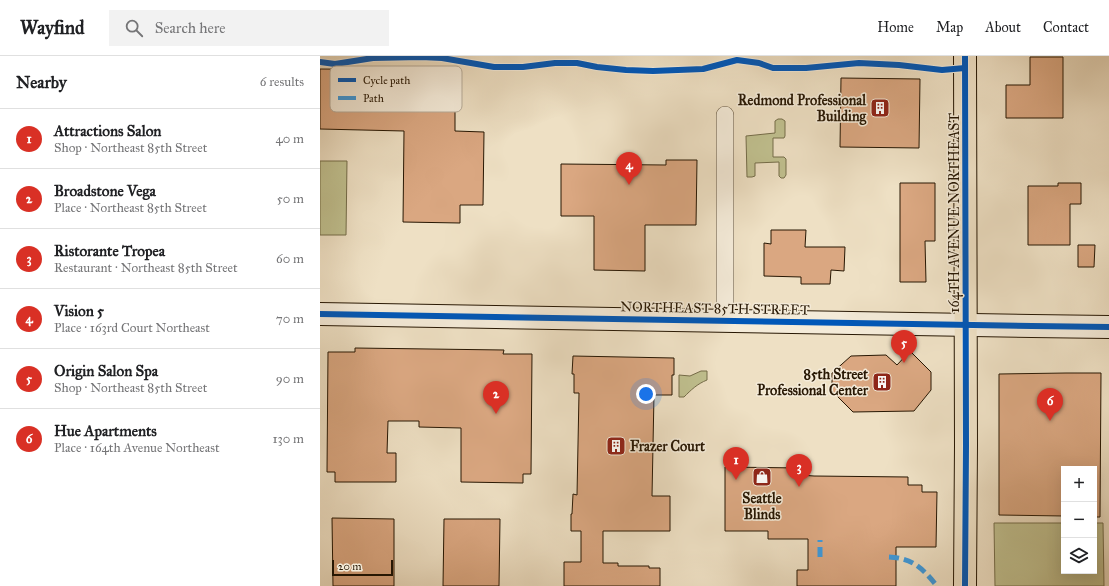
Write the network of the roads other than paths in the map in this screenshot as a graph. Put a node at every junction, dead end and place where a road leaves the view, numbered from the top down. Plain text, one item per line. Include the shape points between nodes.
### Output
1 (965, 56) edge
2 (725, 115) dead end
3 (320, 314) edge
4 (725, 321) junction
5 (966, 325) junction
6 (1109, 327) edge
7 (965, 586) edge

1 - 5 main road, 164TH AVENUE NORTHEAST
2 - 4 street
3 - 4 street, NORTHEAST 85TH STREET
4 - 5 street, NORTHEAST 85TH STREET
5 - 6 street, NORTHEAST 85TH STREET
5 - 7 main road, 164TH AVENUE NORTHEAST

